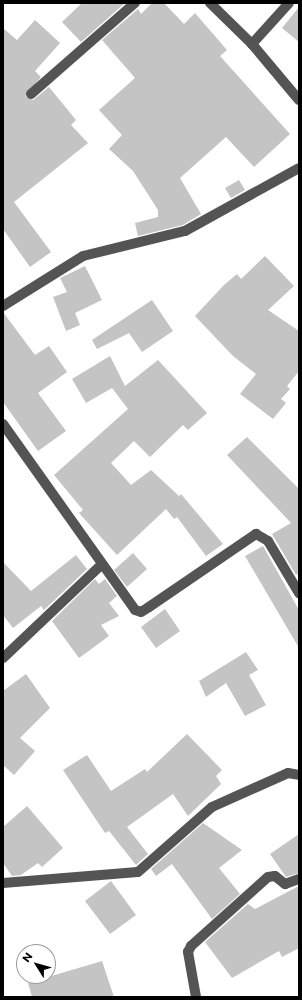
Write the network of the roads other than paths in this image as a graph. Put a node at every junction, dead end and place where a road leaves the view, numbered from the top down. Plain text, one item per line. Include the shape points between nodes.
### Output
1 (135, 3) edge
2 (210, 3) edge
3 (289, 3) edge
4 (252, 44) junction
5 (31, 94) dead end
6 (299, 100) edge
7 (299, 168) edge
8 (3, 306) edge
9 (3, 424) edge
10 (100, 566) junction
11 (299, 593) edge
12 (3, 658) edge
13 (299, 776) edge
14 (299, 879) edge
15 (3, 883) edge
16 (196, 997) edge

1 - 5 street
2 - 4 street
3 - 4 street
4 - 6 street
7 - 8 street via 185,231 83,256
9 - 10 street
10 - 11 street via 135,610 141,612 256,534 263,535
10 - 12 street
13 - 15 street via 288,773 212,807 138,872
14 - 16 street via 285,884 275,876 268,877 191,946 188,952

